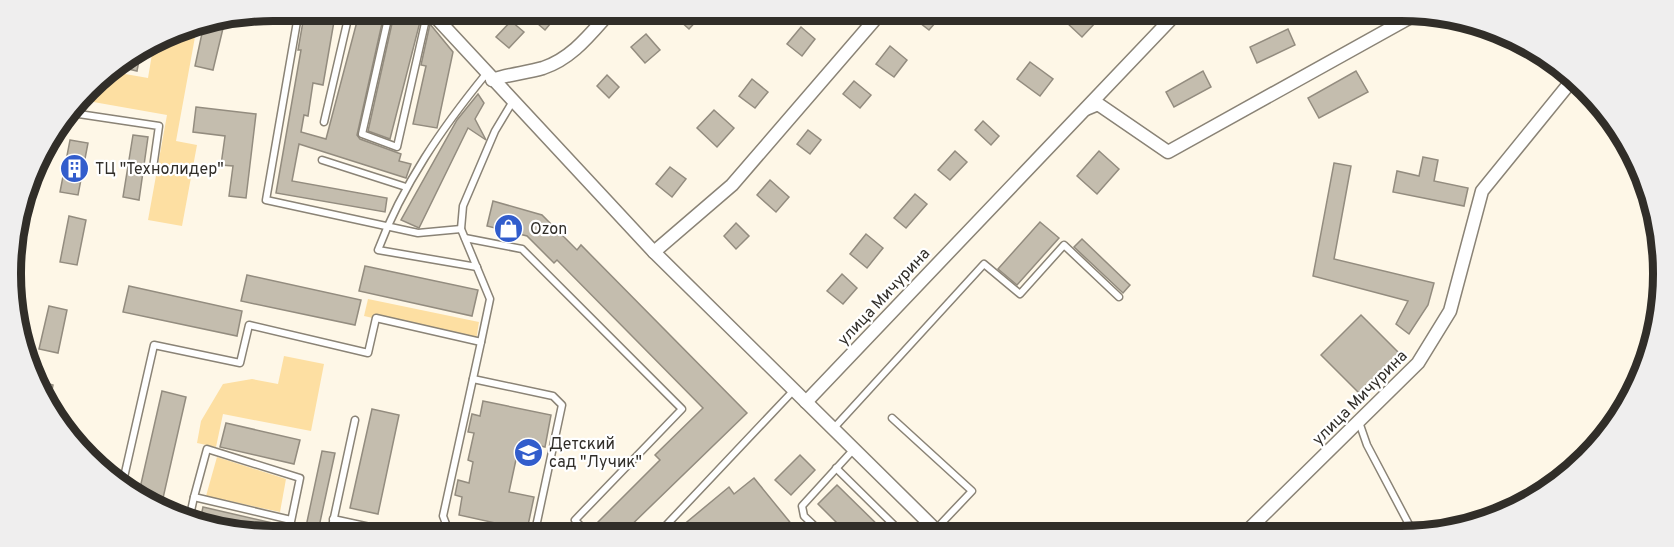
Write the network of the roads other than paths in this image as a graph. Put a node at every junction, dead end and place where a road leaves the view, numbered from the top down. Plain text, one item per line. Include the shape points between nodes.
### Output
1 (298, 21) edge
2 (347, 21) edge
3 (388, 21) edge
4 (426, 21) edge
5 (439, 21) edge
6 (602, 21) edge
7 (874, 21) edge
8 (1169, 21) edge
9 (1403, 21) edge
10 (489, 77) junction
11 (1568, 85) edge
12 (513, 101) junction
13 (1084, 109) junction
14 (79, 113) edge
15 (324, 122) dead end
16 (322, 160) dead end
17 (153, 168) dead end
18 (406, 187) junction
19 (388, 224) junction
20 (461, 229) junction
21 (465, 238) junction
22 (654, 252) junction
23 (477, 267) junction
24 (1119, 297) dead end
25 (481, 342) junction
26 (473, 379) junction
27 (794, 390) junction
28 (806, 402) junction
29 (892, 418) dead end
30 (355, 420) dead end
31 (1359, 421) junction
32 (833, 429) junction
33 (854, 450) junction
34 (836, 468) junction
35 (124, 477) edge
36 (194, 497) junction
37 (191, 512) edge
38 (333, 519) junction
39 (291, 520) junction
40 (1409, 525) edge
41 (290, 526) edge
42 (332, 526) edge
43 (365, 526) edge
44 (447, 526) edge
45 (536, 526) edge
46 (581, 526) edge
47 (665, 526) edge
48 (814, 526) edge
49 (895, 526) edge
50 (932, 526) edge
51 (943, 526) edge
52 (1253, 526) edge

1 - 19 lane via 266,200
2 - 15 lane
3 - 4 lane via 362,134 397,147
5 - 10 street
6 - 10 street via 573,53 543,68
7 - 22 street via 732,185
8 - 13 street, улица Мичурина
9 - 13 street via 1168,152 1098,104
10 - 12 street
10 - 18 lane via 447,122
11 - 31 street, улица Мичурина via 1482,191 1450,311 1418,363
12 - 20 lane via 479,169 464,207
12 - 22 street
13 - 28 street, улица Мичурина
14 - 17 lane via 159,126
16 - 18 lane
18 - 19 lane
19 - 20 lane via 418,232
19 - 23 lane via 378,250
20 - 21 lane
21 - 23 lane
21 - 46 lane via 522,249 682,409 575,520
22 - 27 street
23 - 25 lane via 490,298
24 - 32 lane via 1064,245 1020,294 984,264
25 - 26 lane
25 - 35 lane via 376,318 368,353 249,325 240,363 154,345
26 - 44 lane via 443,516
26 - 45 lane via 553,396 560,401
27 - 28 street
27 - 47 lane
28 - 32 street
29 - 51 lane via 972,491
30 - 38 lane
31 - 40 lane via 1367,445
31 - 52 street, улица Мичурина
32 - 33 street
33 - 34 lane
33 - 50 street
34 - 48 lane via 802,506 804,516
34 - 49 lane
36 - 37 lane
36 - 39 lane
36 - 39 lane via 207,449 300,478
38 - 42 lane
38 - 43 lane
39 - 41 lane

